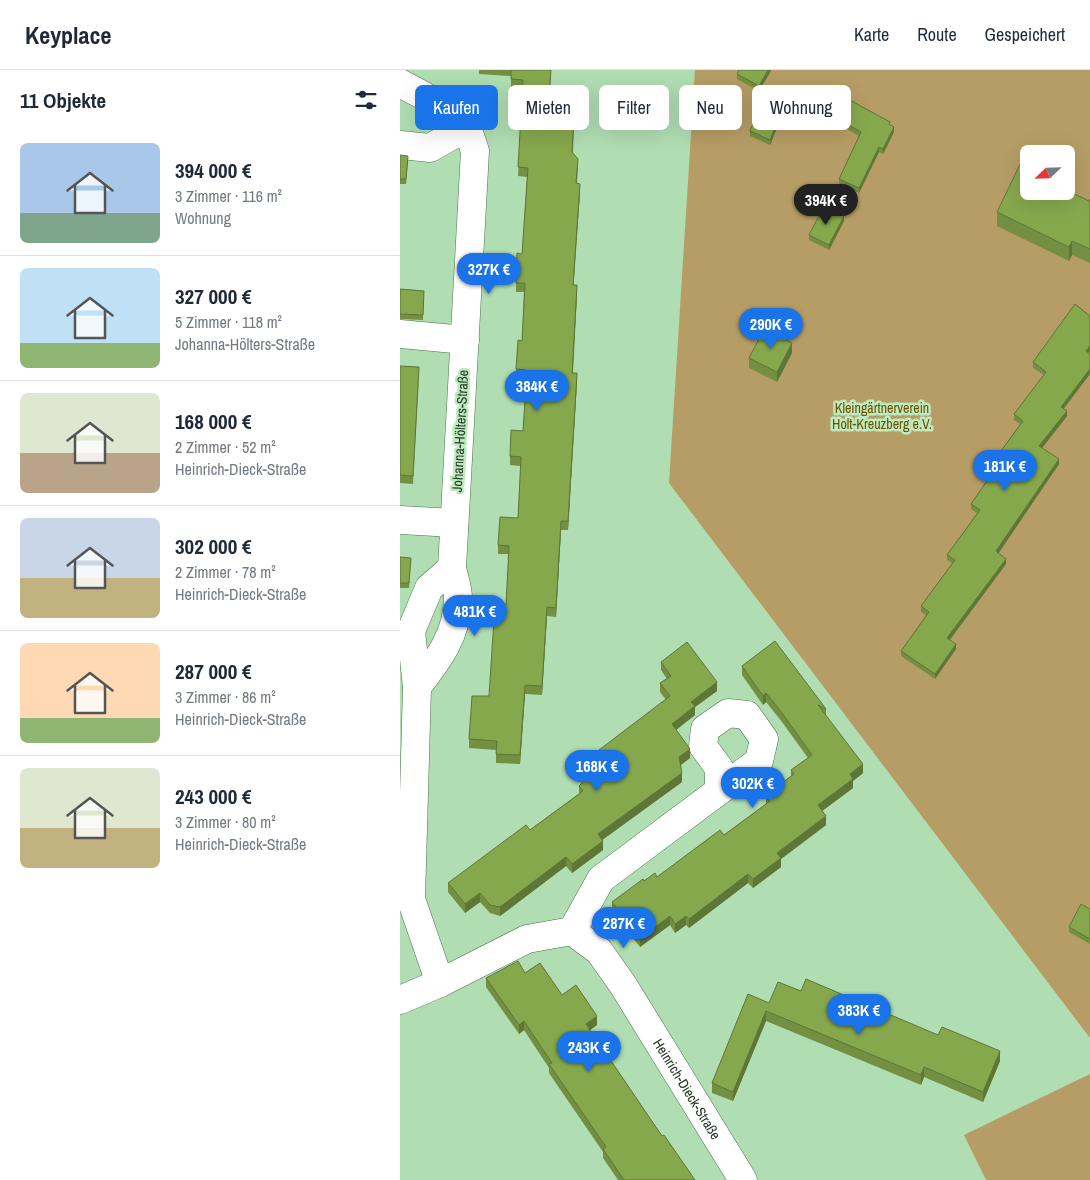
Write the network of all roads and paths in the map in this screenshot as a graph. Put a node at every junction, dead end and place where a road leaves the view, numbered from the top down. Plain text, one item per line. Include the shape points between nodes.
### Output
1 (400, 83) edge
2 (415, 91) edge
3 (462, 130) edge
4 (468, 130) edge
5 (400, 145) edge
6 (400, 334) edge
7 (465, 340) junction
8 (400, 520) edge
9 (454, 523) junction
10 (452, 568) junction
11 (417, 687) junction
12 (408, 715) edge
13 (720, 789) dead end
14 (405, 899) edge
15 (572, 932) junction
16 (440, 984) junction
17 (400, 1000) edge
18 (743, 1180) edge

1 - 2 street
3 - 5 street via 430,148
4 - 7 street, Johanna-Hölters-Straße via 475,151
6 - 7 street
7 - 9 street, Johanna-Hölters-Straße
8 - 9 street
9 - 10 street, Johanna-Hölters-Straße
10 - 11 street, Johanna-Hölters-Straße via 458,597 455,629
10 - 11 street via 429,588 411,631
11 - 12 street
12 - 14 street
13 - 15 street via 601,880
14 - 16 street
15 - 16 street via 526,939
15 - 18 street, Heinrich-Dieck-Straße via 599,951 623,985
16 - 17 street

